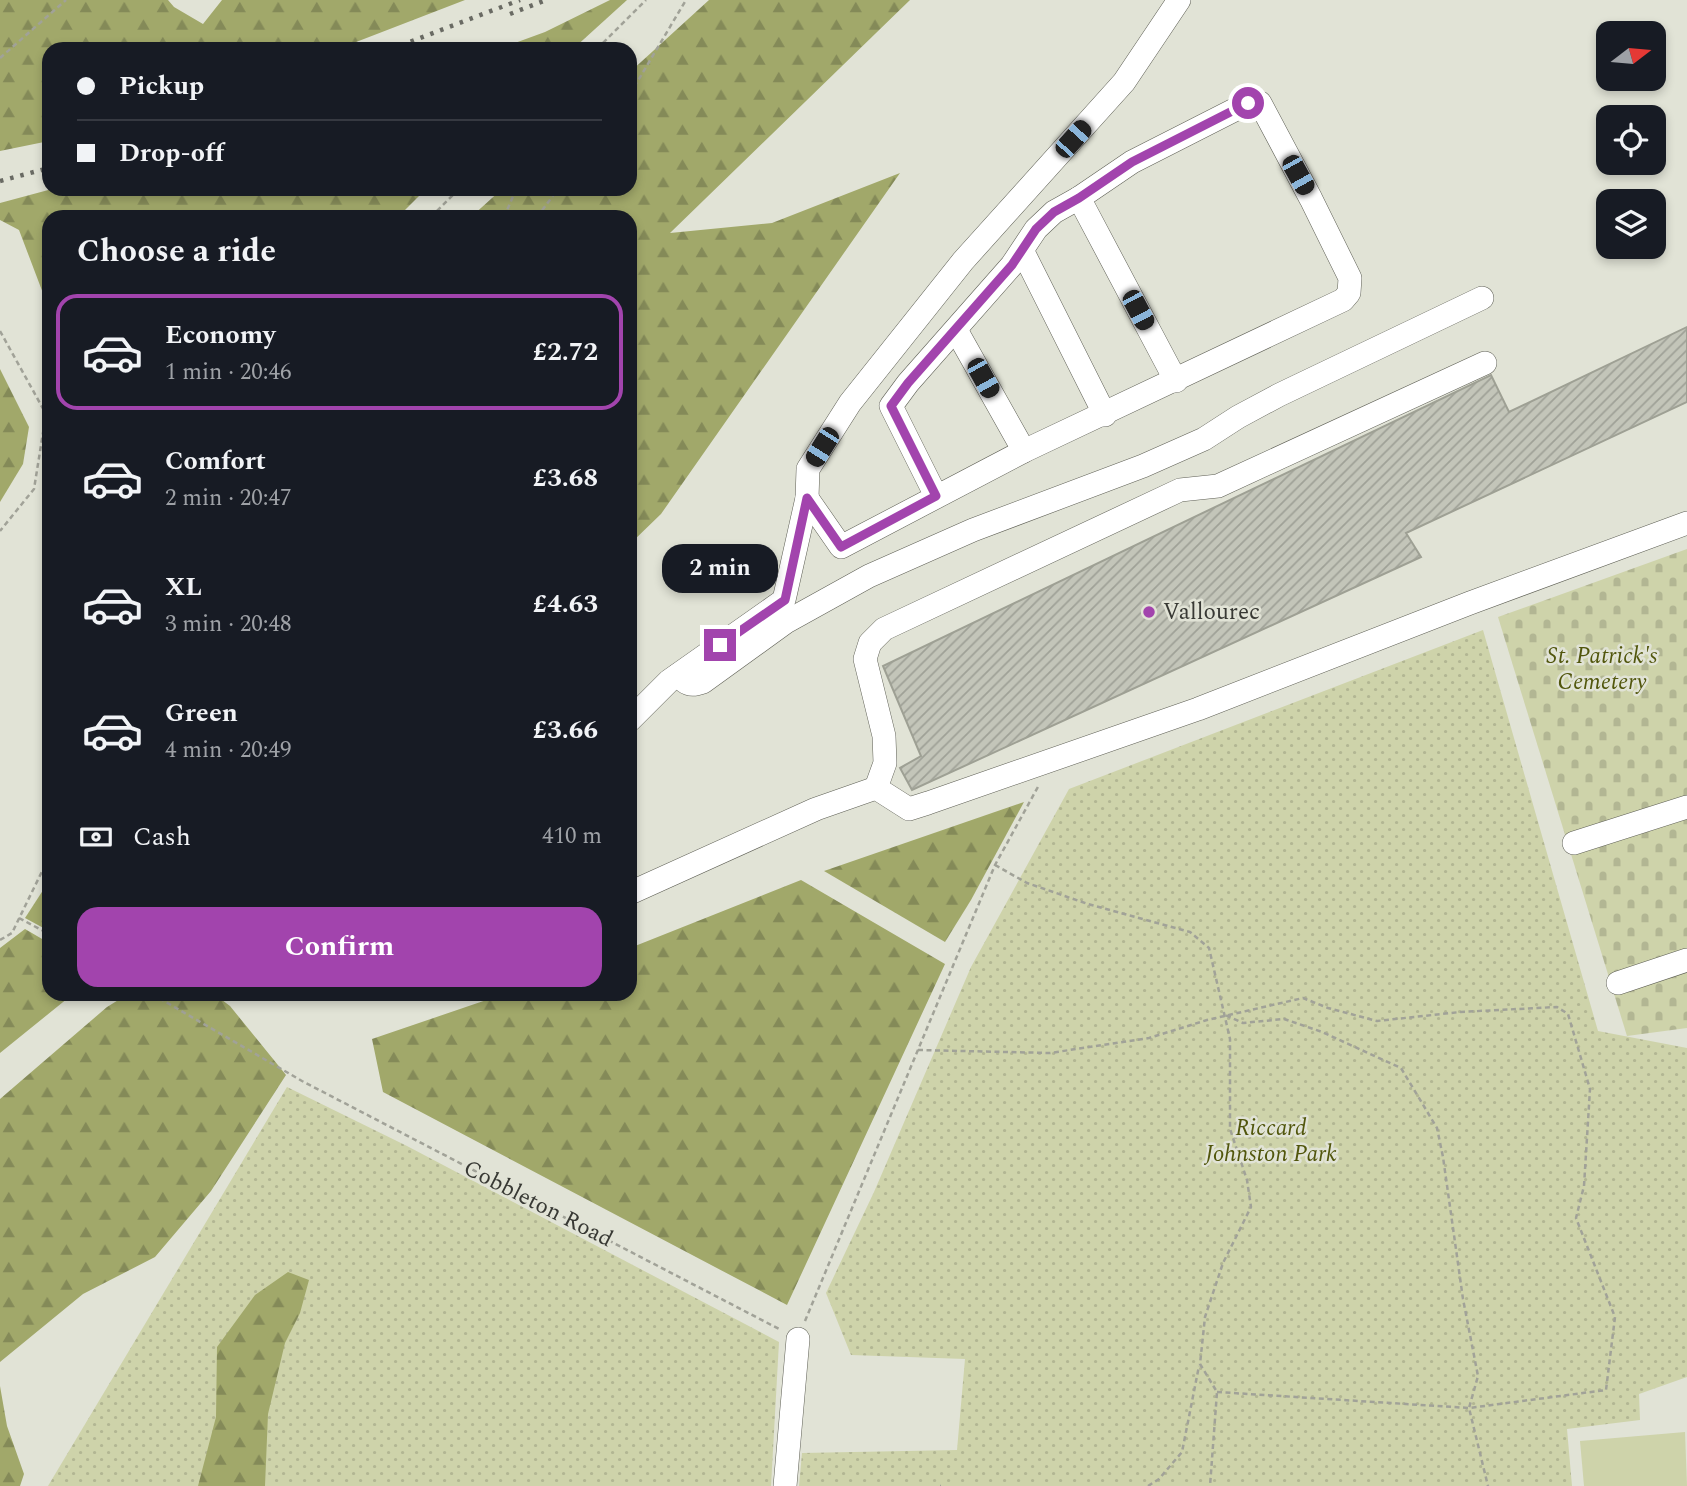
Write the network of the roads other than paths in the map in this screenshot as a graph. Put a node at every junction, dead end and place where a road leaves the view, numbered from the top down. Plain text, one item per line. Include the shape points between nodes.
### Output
1 (1179, 0) edge
2 (1079, 198) junction
3 (1023, 252) junction
4 (1482, 298) dead end
5 (956, 330) junction
6 (1485, 363) dead end
7 (1176, 381) junction
8 (1105, 415) junction
9 (1024, 451) junction
10 (936, 496) junction
11 (807, 498) junction
12 (1687, 523) edge
13 (678, 674) junction
14 (637, 713) edge
15 (876, 788) junction
16 (1687, 807) edge
17 (1574, 843) dead end
18 (637, 890) edge
19 (1687, 960) edge
20 (1618, 983) dead end
21 (797, 1339) road end
22 (785, 1486) edge

1 - 11 lane via 1124,82 963,261 850,402 808,469
2 - 3 lane via 1036,229
2 - 7 lane
2 - 7 lane via 1132,162 1248,103 1260,103 1311,199 1350,278 1349,293 1343,300
3 - 5 lane
3 - 8 lane
4 - 13 lane via 1279,395 1204,439 869,576 786,622 703,682 686,684
5 - 9 lane
5 - 10 lane via 891,406
6 - 15 lane via 1218,486 1180,490 884,629 870,643 865,659 884,736 886,763
7 - 8 lane
8 - 9 lane
9 - 10 lane
10 - 11 lane via 841,547
11 - 13 lane via 785,600
12 - 15 lane via 1198,709 909,809
13 - 14 lane
15 - 18 lane via 816,809
16 - 17 lane
19 - 20 lane
21 - 22 lane

